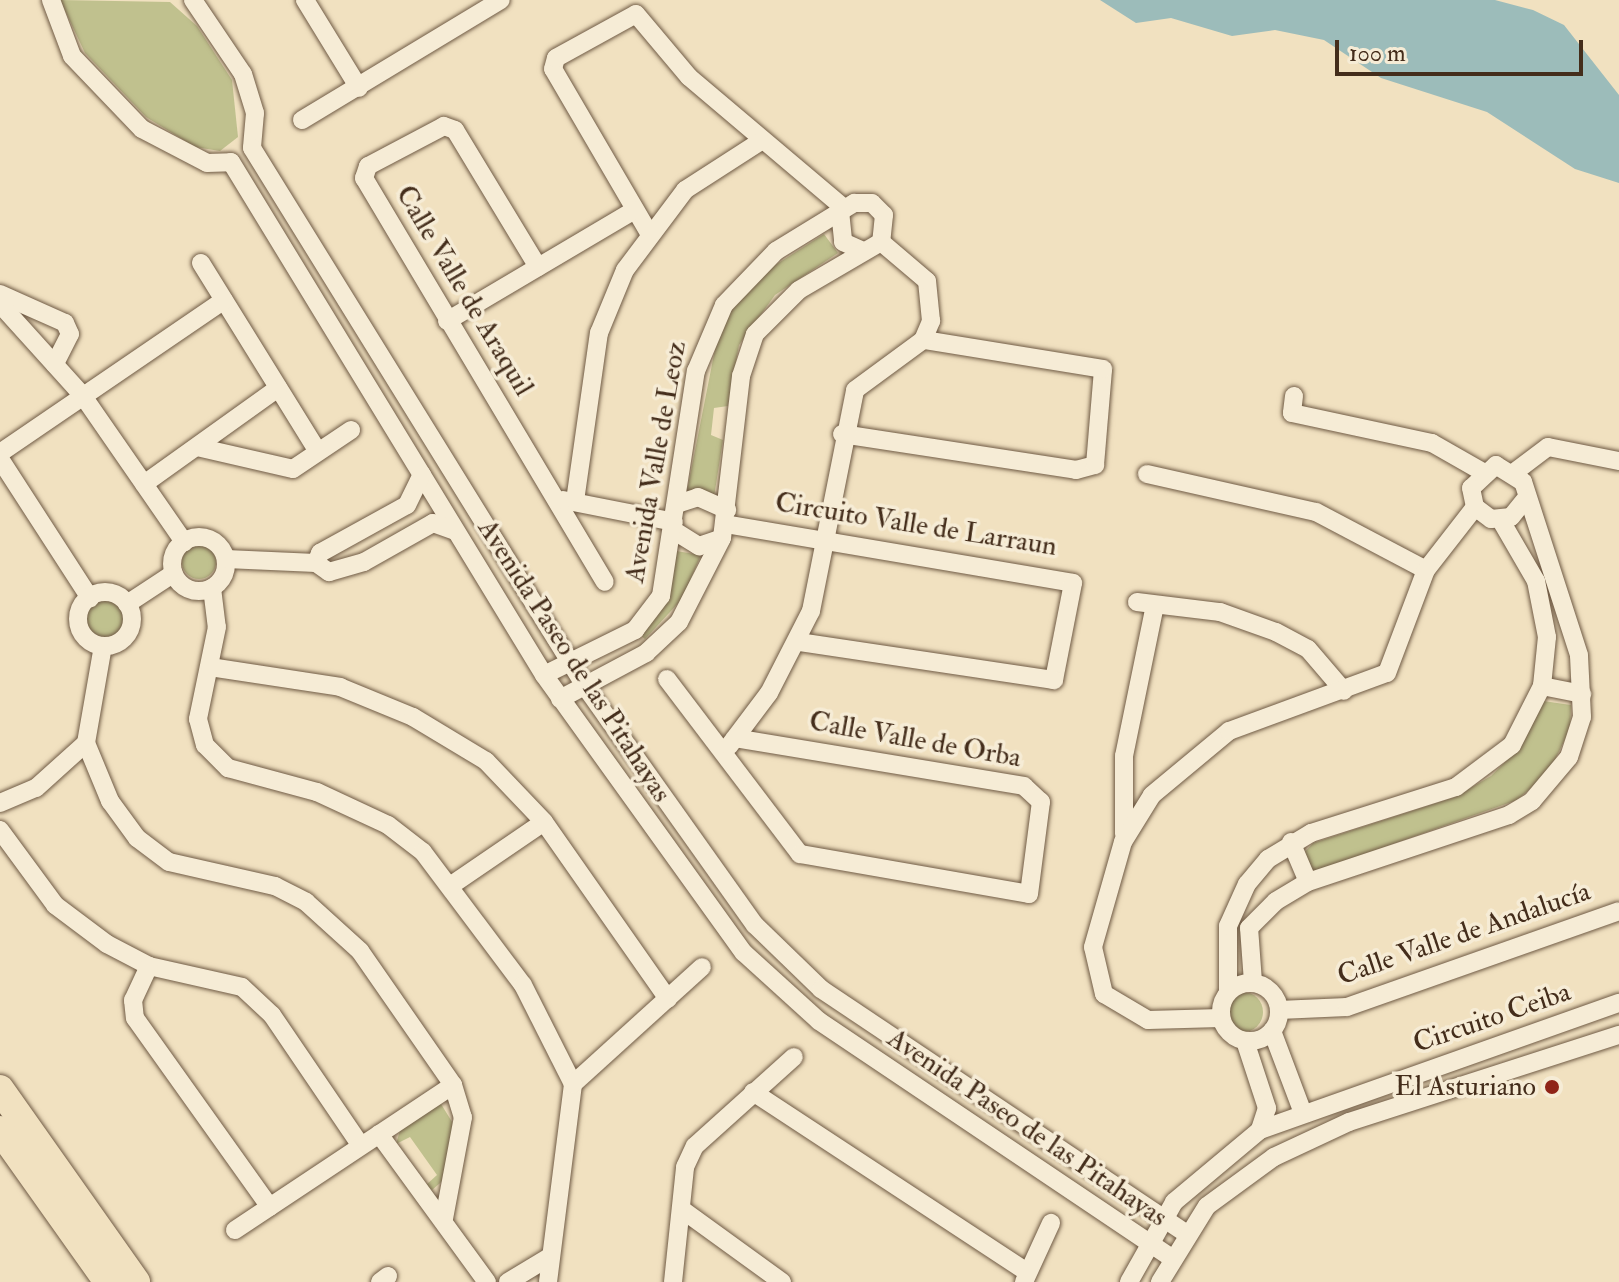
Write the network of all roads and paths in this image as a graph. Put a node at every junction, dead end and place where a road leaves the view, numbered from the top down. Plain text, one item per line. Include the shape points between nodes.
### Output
1 (51, 0) edge
2 (193, 0) edge
3 (305, 0) edge
4 (501, 0) edge
5 (359, 88) junction
6 (302, 120) dead end
7 (761, 141) junction
8 (252, 148) junction
9 (231, 162) junction
10 (842, 209) junction
11 (635, 210) junction
12 (649, 233) junction
13 (881, 242) junction
14 (863, 251) junction
15 (201, 263) dead end
16 (538, 267) junction
17 (0, 294) edge
18 (224, 300) junction
19 (0, 304) edge
20 (447, 321) junction
21 (923, 340) junction
22 (55, 364) junction
23 (278, 388) junction
24 (83, 396) junction
25 (1294, 396) dead end
26 (351, 430) dead end
27 (842, 434) junction
28 (197, 447) junction
29 (318, 452) junction
30 (0, 453) edge
31 (0, 459) edge
32 (1619, 461) edge
33 (1481, 471) junction
34 (1516, 471) junction
35 (422, 474) junction
36 (1147, 474) dead end
37 (144, 484) junction
38 (566, 500) junction
39 (1524, 501) junction
40 (1475, 507) junction
41 (675, 519) junction
42 (1500, 519) junction
43 (724, 524) junction
44 (455, 531) junction
45 (350, 539) junction
46 (828, 541) junction
47 (184, 542) junction
48 (226, 559) junction
49 (364, 562) junction
50 (316, 563) junction
51 (1426, 570) junction
52 (174, 573) junction
53 (605, 582) dead end
54 (212, 588) junction
55 (90, 598) junction
56 (127, 604) junction
57 (635, 630) junction
58 (799, 642) junction
59 (103, 646) junction
60 (646, 653) junction
61 (570, 663) junction
62 (210, 667) junction
63 (544, 675) junction
64 (667, 679) dead end
65 (585, 686) junction
66 (1542, 686) junction
67 (1344, 691) junction
68 (1582, 694) junction
69 (560, 699) junction
70 (86, 743) junction
71 (730, 745) junction
72 (0, 803) edge
73 (544, 822) junction
74 (0, 830) edge
75 (1123, 842) junction
76 (1291, 842) junction
77 (1308, 882) junction
78 (453, 884) junction
79 (1619, 911) edge
80 (149, 966) junction
81 (702, 967) dead end
82 (1253, 982) junction
83 (1228, 991) junction
84 (668, 999) junction
85 (1619, 1003) edge
86 (1279, 1010) junction
87 (1221, 1018) junction
88 (1272, 1031) junction
89 (1619, 1035) edge
90 (1245, 1041) junction
91 (794, 1057) dead end
92 (935, 1067) junction
93 (573, 1084) junction
94 (453, 1085) junction
95 (0, 1089) edge
96 (753, 1092) junction
97 (921, 1092) junction
98 (1303, 1113) junction
99 (0, 1130) edge
100 (1260, 1130) junction
101 (379, 1134) junction
102 (361, 1146) junction
103 (270, 1207) junction
104 (684, 1211) junction
105 (1164, 1217) junction
106 (444, 1219) junction
107 (1051, 1223) dead end
108 (235, 1230) dead end
109 (1186, 1233) junction
110 (1148, 1243) junction
111 (551, 1256) junction
112 (1172, 1258) junction
113 (1024, 1277) edge
114 (108, 1282) edge
115 (136, 1282) edge
116 (487, 1282) edge
117 (508, 1282) edge
118 (548, 1282) edge
119 (673, 1282) edge
120 (782, 1282) edge
121 (1129, 1282) edge
122 (1160, 1282) edge

1 - 9 street via 72,56 142,129 207,163
2 - 8 street via 243,74 255,113
3 - 5 street
4 - 5 street
5 - 6 street
7 - 10 street
7 - 11 street via 667,56 644,20 636,14 619,19 556,58 553,69
7 - 12 street via 685,190
8 - 9 street
8 - 61 street, Avenida Paseo de las Pitahayas
9 - 35 street, Avenida Paseo de las Pitahayas
10 - 13 street via 863,201 879,208 886,224
10 - 14 street via 843,242
10 - 41 street, Avenida Valle de Leoz via 752,270 704,339
11 - 12 street
11 - 16 street
12 - 38 street via 599,333
13 - 14 street, Avenida Valle de Leoz
13 - 21 street via 927,281 933,298
14 - 43 street, Avenida Valle de Leoz via 799,290 755,334 739,390
15 - 18 street
16 - 20 street
16 - 20 street, Calle Valle de Araquil via 455,130 444,126 368,166 364,178
17 - 22 street via 65,323 70,334
18 - 23 street
18 - 24 street
19 - 22 street
20 - 38 street, Calle Valle de Araquil
21 - 27 street via 862,378
21 - 27 street via 1103,369 1095,465 1076,470
22 - 24 street
23 - 28 street
23 - 29 street
24 - 30 street
24 - 37 street
25 - 33 street via 1292,413 1432,443
26 - 29 street
27 - 46 street
28 - 29 street via 293,469
28 - 37 street
31 - 55 street
32 - 34 street via 1548,447
33 - 34 street via 1496,465
33 - 40 street via 1471,488
34 - 39 street
35 - 44 street, Avenida Paseo de las Pitahayas
35 - 45 street via 407,505
36 - 51 street via 1316,512
37 - 47 street
38 - 41 street, Circuito Valle de Larraun
38 - 53 street, Calle Valle de Araquil
39 - 42 street
39 - 68 street via 1572,626
40 - 42 street
40 - 51 street
41 - 43 street, Circuito Valle de Larraun via 698,497
41 - 43 street, Circuito Valle de Larraun via 699,546
41 - 57 street, Avenida Valle de Leoz via 661,596
42 - 66 street via 1521,549 1544,610
43 - 46 street, Circuito Valle de Larraun
43 - 60 street, Avenida Valle de Leoz via 679,622
44 - 49 street via 433,523
44 - 63 street, Avenida Paseo de las Pitahayas
45 - 49 street
45 - 50 street via 320,553
46 - 58 street
46 - 58 street, Circuito Valle de Larraun via 1066,577 1074,590 1059,672 1044,682
47 - 48 street via 208,538
47 - 52 street
48 - 50 street
48 - 54 street
49 - 50 street via 329,572
51 - 67 street via 1396,662 1373,682
52 - 54 street via 189,589
52 - 56 street
54 - 62 street via 217,627
55 - 56 street via 110,593
55 - 59 street via 79,626
56 - 59 street via 129,632
57 - 60 street
57 - 61 street, Avenida Valle de Leoz
58 - 71 street
59 - 70 street
60 - 65 street, Avenida Valle de Leoz
61 - 63 street, Avenida Valle de Leoz
61 - 65 street, Avenida Paseo de las Pitahayas
62 - 73 street via 340,687 413,717 486,761
62 - 78 street via 198,719 205,745 228,768 317,792 388,825
63 - 69 street, Avenida Paseo de las Pitahayas
64 - 71 street
65 - 69 street, Avenida Valle de Leoz
65 - 92 street, Avenida Paseo de las Pitahayas via 755,925 821,989
66 - 68 street
66 - 76 street via 1496,762 1456,787
67 - 75 street via 1255,718 1189,759 1152,795
67 - 75 street via 1308,649 1276,632 1220,612 1146,603 1124,756
68 - 77 street via 1569,757 1532,801 1489,824
69 - 97 street, Avenida Paseo de las Pitahayas via 744,953 819,1021
70 - 72 street via 36,788
70 - 94 street via 110,801 137,838 169,862 275,886 334,921
71 - 71 street, Calle Valle de Orba via 1024,786 1041,802 1029,894 800,854
73 - 78 street
73 - 84 street
74 - 80 street via 55,905
75 - 87 street via 1093,947 1104,994 1148,1020
76 - 77 street
76 - 83 street via 1268,859 1238,901 1224,944
77 - 82 street via 1249,928
78 - 93 street via 523,985
79 - 86 street, Calle Valle de Andalucía via 1347,1007
80 - 102 street via 242,987 272,1015
80 - 103 street via 133,1000 135,1018
81 - 84 street
82 - 83 street
82 - 86 street via 1269,990
83 - 87 street
84 - 93 street
85 - 98 street, Circuito Ceiba
86 - 88 street
87 - 90 street
88 - 90 street
88 - 98 street
89 - 109 street, Circuito Ceiba via 1349,1122 1274,1157 1207,1206
90 - 100 street via 1267,1108
91 - 96 street
92 - 97 street
92 - 105 street, Avenida Paseo de las Pitahayas
93 - 111 street
94 - 101 street
94 - 106 street via 463,1117
95 - 115 highway
96 - 104 street via 695,1146 685,1167
96 - 113 street
97 - 110 street, Avenida Paseo de las Pitahayas
98 - 100 street, Circuito Ceiba
99 - 114 highway
100 - 105 street, Circuito Ceiba via 1220,1158
101 - 102 street
101 - 106 street
102 - 103 street
103 - 108 street
104 - 119 street
104 - 120 street
105 - 109 street, Avenida Paseo de las Pitahayas
105 - 110 street, Circuito Ceiba
106 - 116 street
107 - 113 street
109 - 112 street, Circuito Ceiba
110 - 112 street, Avenida Paseo de las Pitahayas
110 - 121 street, Circuito Ceiba
111 - 117 street
111 - 118 street
112 - 122 street, Circuito Ceiba

